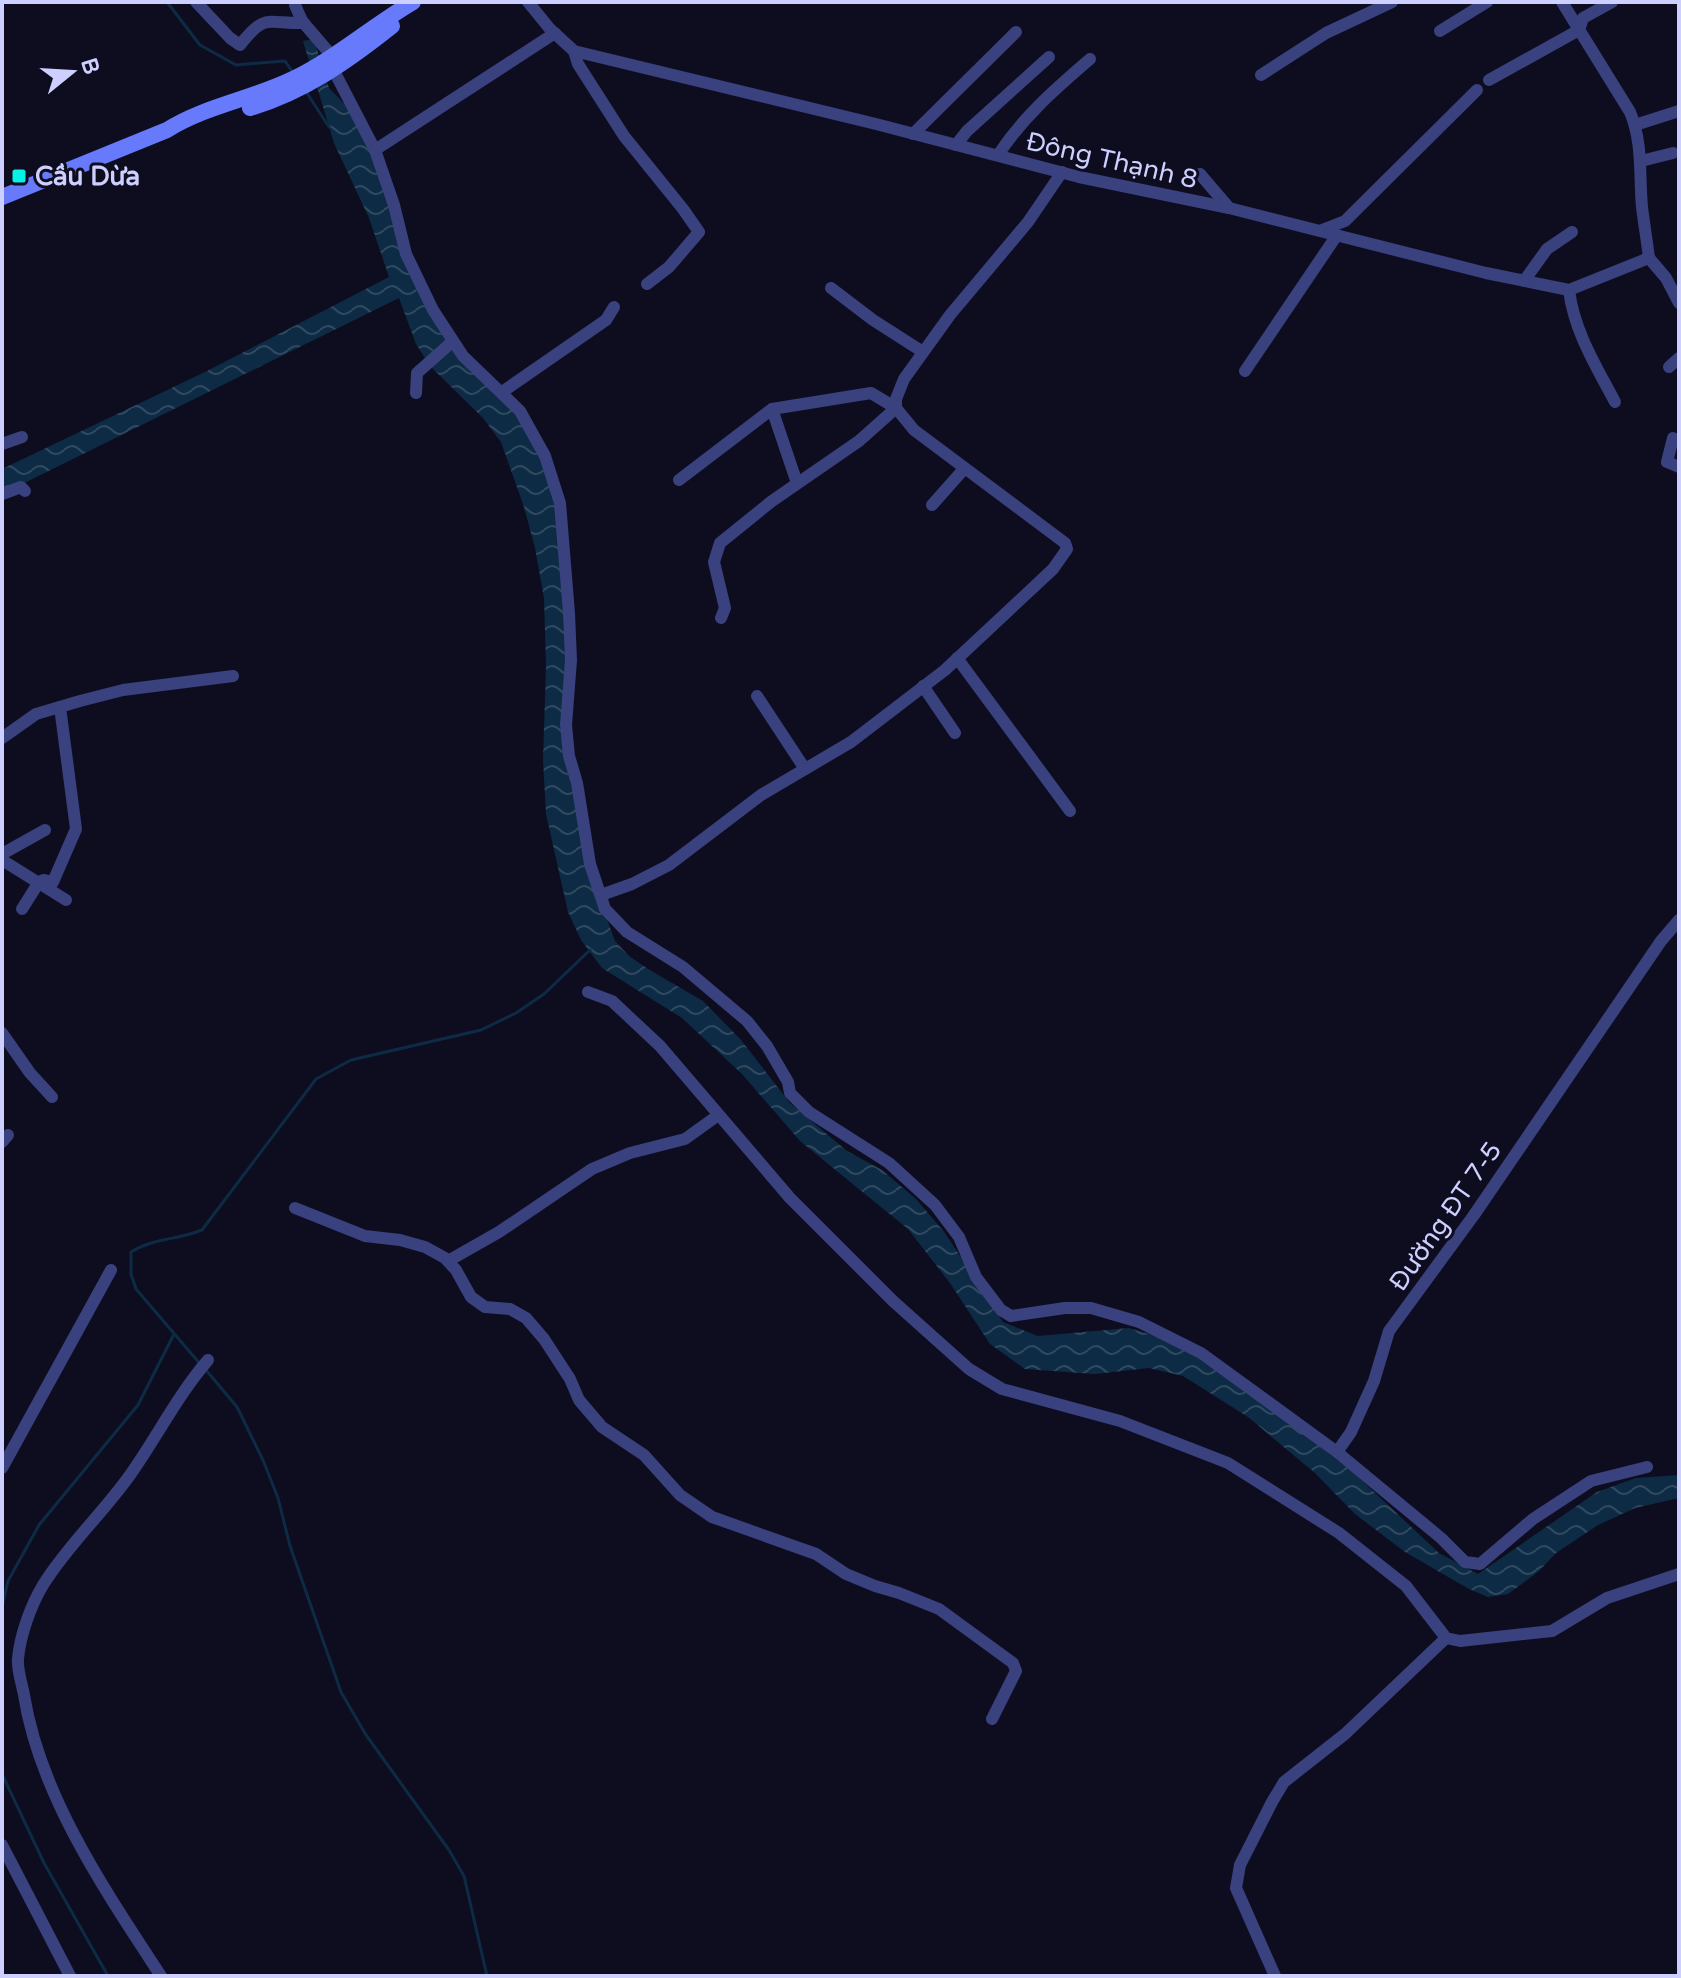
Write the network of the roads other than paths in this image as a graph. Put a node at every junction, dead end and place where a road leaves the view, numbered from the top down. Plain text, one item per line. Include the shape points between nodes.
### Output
1 (196, 2) edge
2 (528, 2) edge
3 (1392, 2) edge
4 (1487, 2) edge
5 (1562, 2) edge
6 (1612, 2) edge
7 (412, 3) edge
8 (295, 5) dead end
9 (304, 23) junction
10 (1579, 30) junction
11 (1440, 31) dead end
12 (1016, 32) dead end
13 (555, 33) junction
14 (574, 51) junction
15 (1049, 57) dead end
16 (1090, 59) dead end
17 (330, 64) junction
18 (1261, 75) dead end
19 (1489, 80) dead end
20 (1477, 90) dead end
21 (1679, 111) edge
22 (1635, 125) junction
23 (913, 134) junction
24 (956, 145) junction
25 (375, 150) junction
26 (1673, 153) dead end
27 (998, 155) junction
28 (1641, 161) junction
29 (1062, 172) junction
30 (1200, 174) dead end
31 (2, 197) edge
32 (1229, 208) junction
33 (1322, 230) junction
34 (1572, 232) dead end
35 (1337, 235) junction
36 (1649, 258) junction
37 (1524, 281) junction
38 (647, 284) dead end
39 (831, 288) dead end
40 (1569, 290) junction
41 (1679, 303) edge
42 (614, 307) dead end
43 (451, 342) junction
44 (923, 352) junction
45 (1245, 371) dead end
46 (502, 392) junction
47 (416, 393) dead end
48 (1615, 402) dead end
49 (896, 408) junction
50 (772, 409) junction
51 (22, 437) dead end
52 (1673, 438) dead end
53 (2, 444) edge
54 (1679, 467) edge
55 (964, 469) junction
56 (679, 480) dead end
57 (797, 483) junction
58 (25, 491) dead end
59 (2, 494) edge
60 (932, 505) dead end
61 (721, 618) dead end
62 (957, 658) junction
63 (233, 676) dead end
64 (923, 686) junction
65 (757, 696) dead end
66 (60, 707) junction
67 (955, 733) dead end
68 (2, 738) edge
69 (805, 769) junction
70 (1070, 811) dead end
71 (45, 830) dead end
72 (2, 857) edge
73 (39, 882) junction
74 (601, 895) junction
75 (66, 900) dead end
76 (22, 909) dead end
77 (1679, 920) edge
78 (588, 992) dead end
79 (2, 1033) edge
80 (52, 1097) dead end
81 (717, 1116) junction
82 (295, 1208) dead end
83 (448, 1261) junction
84 (111, 1270) dead end
85 (208, 1360) dead end
86 (1337, 1452) junction
87 (1647, 1467) dead end
88 (2, 1468) edge
89 (1679, 1574) edge
90 (1446, 1638) junction
91 (992, 1719) dead end
92 (2, 1845) edge
93 (70, 1976) edge
94 (161, 1976) edge
95 (1275, 1976) edge

1 - 9 street via 240,45 259,23
2 - 13 street, Đông Thạnh 8
3 - 18 street via 1326,33
4 - 11 street
5 - 10 street
6 - 10 street via 1583,18
7 - 17 main road
8 - 9 street
9 - 17 street
10 - 19 street
10 - 22 street
12 - 23 street
13 - 14 street, Đông Thạnh 8
13 - 25 street
14 - 23 street, Đông Thạnh 8
14 - 38 street via 624,136 699,232
15 - 24 street
16 - 27 street via 1040,102
17 - 25 street
17 - 31 main road via 265,98 167,130
20 - 33 street via 1345,221
21 - 22 street
22 - 28 street
23 - 24 street, Đông Thạnh 8
24 - 27 street, Đông Thạnh 8
25 - 43 street via 406,254
26 - 28 street
27 - 29 street, Đông Thạnh 8
28 - 36 street
29 - 32 street, Đông Thạnh 8
29 - 44 street
30 - 32 street
32 - 33 street, Đông Thạnh 8
33 - 35 street, Đông Thạnh 8
34 - 37 street via 1547,249
35 - 37 street, Đông Thạnh 8
35 - 45 street
36 - 40 street
36 - 41 street
37 - 40 street, Đông Thạnh 8
39 - 44 street
40 - 48 street via 1587,351
42 - 46 street via 606,320
43 - 46 street
43 - 47 street via 417,373
44 - 49 street via 904,379
46 - 74 street via 520,411 545,456 560,503 571,660 569,756
49 - 50 street via 871,393
49 - 55 street via 914,430
49 - 57 street
50 - 56 street
50 - 57 street
51 - 53 street
52 - 54 street via 1667,462
55 - 60 street
55 - 62 street via 1067,549 1053,569
57 - 61 street via 720,543 714,562 725,608
58 - 59 street via 21,487
62 - 64 street
62 - 70 street
63 - 66 street via 123,690
64 - 67 street
64 - 69 street via 851,742
65 - 69 street
66 - 68 street via 36,714
66 - 73 street via 76,829 53,882
69 - 74 street via 761,795 669,865
71 - 72 street
72 - 73 street
73 - 75 street
73 - 76 street
74 - 86 street via 605,909 627,932 683,967 747,1021 767,1046 790,1093 809,1112 889,1163 935,1205 1001,1310 1011,1316 1091,1308 1139,1322 1213,1361
77 - 86 street, Đường ĐT 7-5 via 1389,1331 1374,1381
78 - 81 street via 612,1001 651,1037
79 - 80 street
81 - 83 street via 685,1139 592,1169
81 - 90 street via 800,1209 969,1369 1002,1389 1120,1421 1228,1463 1339,1533 1395,1576
82 - 83 street via 365,1236 425,1247
83 - 91 street via 471,1297 485,1307 510,1309 526,1318 602,1427 644,1455 680,1495 712,1517 816,1554 846,1574 939,1609 1013,1663 1016,1671
84 - 88 street
85 - 94 street via 130,1476 43,1585 26,1622 18,1660 38,1754 96,1876
86 - 87 street via 1465,1562 1480,1564 1533,1519 1591,1481
89 - 90 street via 1607,1598 1552,1631
90 - 95 street via 1345,1734 1284,1782 1240,1865 1236,1888
92 - 93 street

